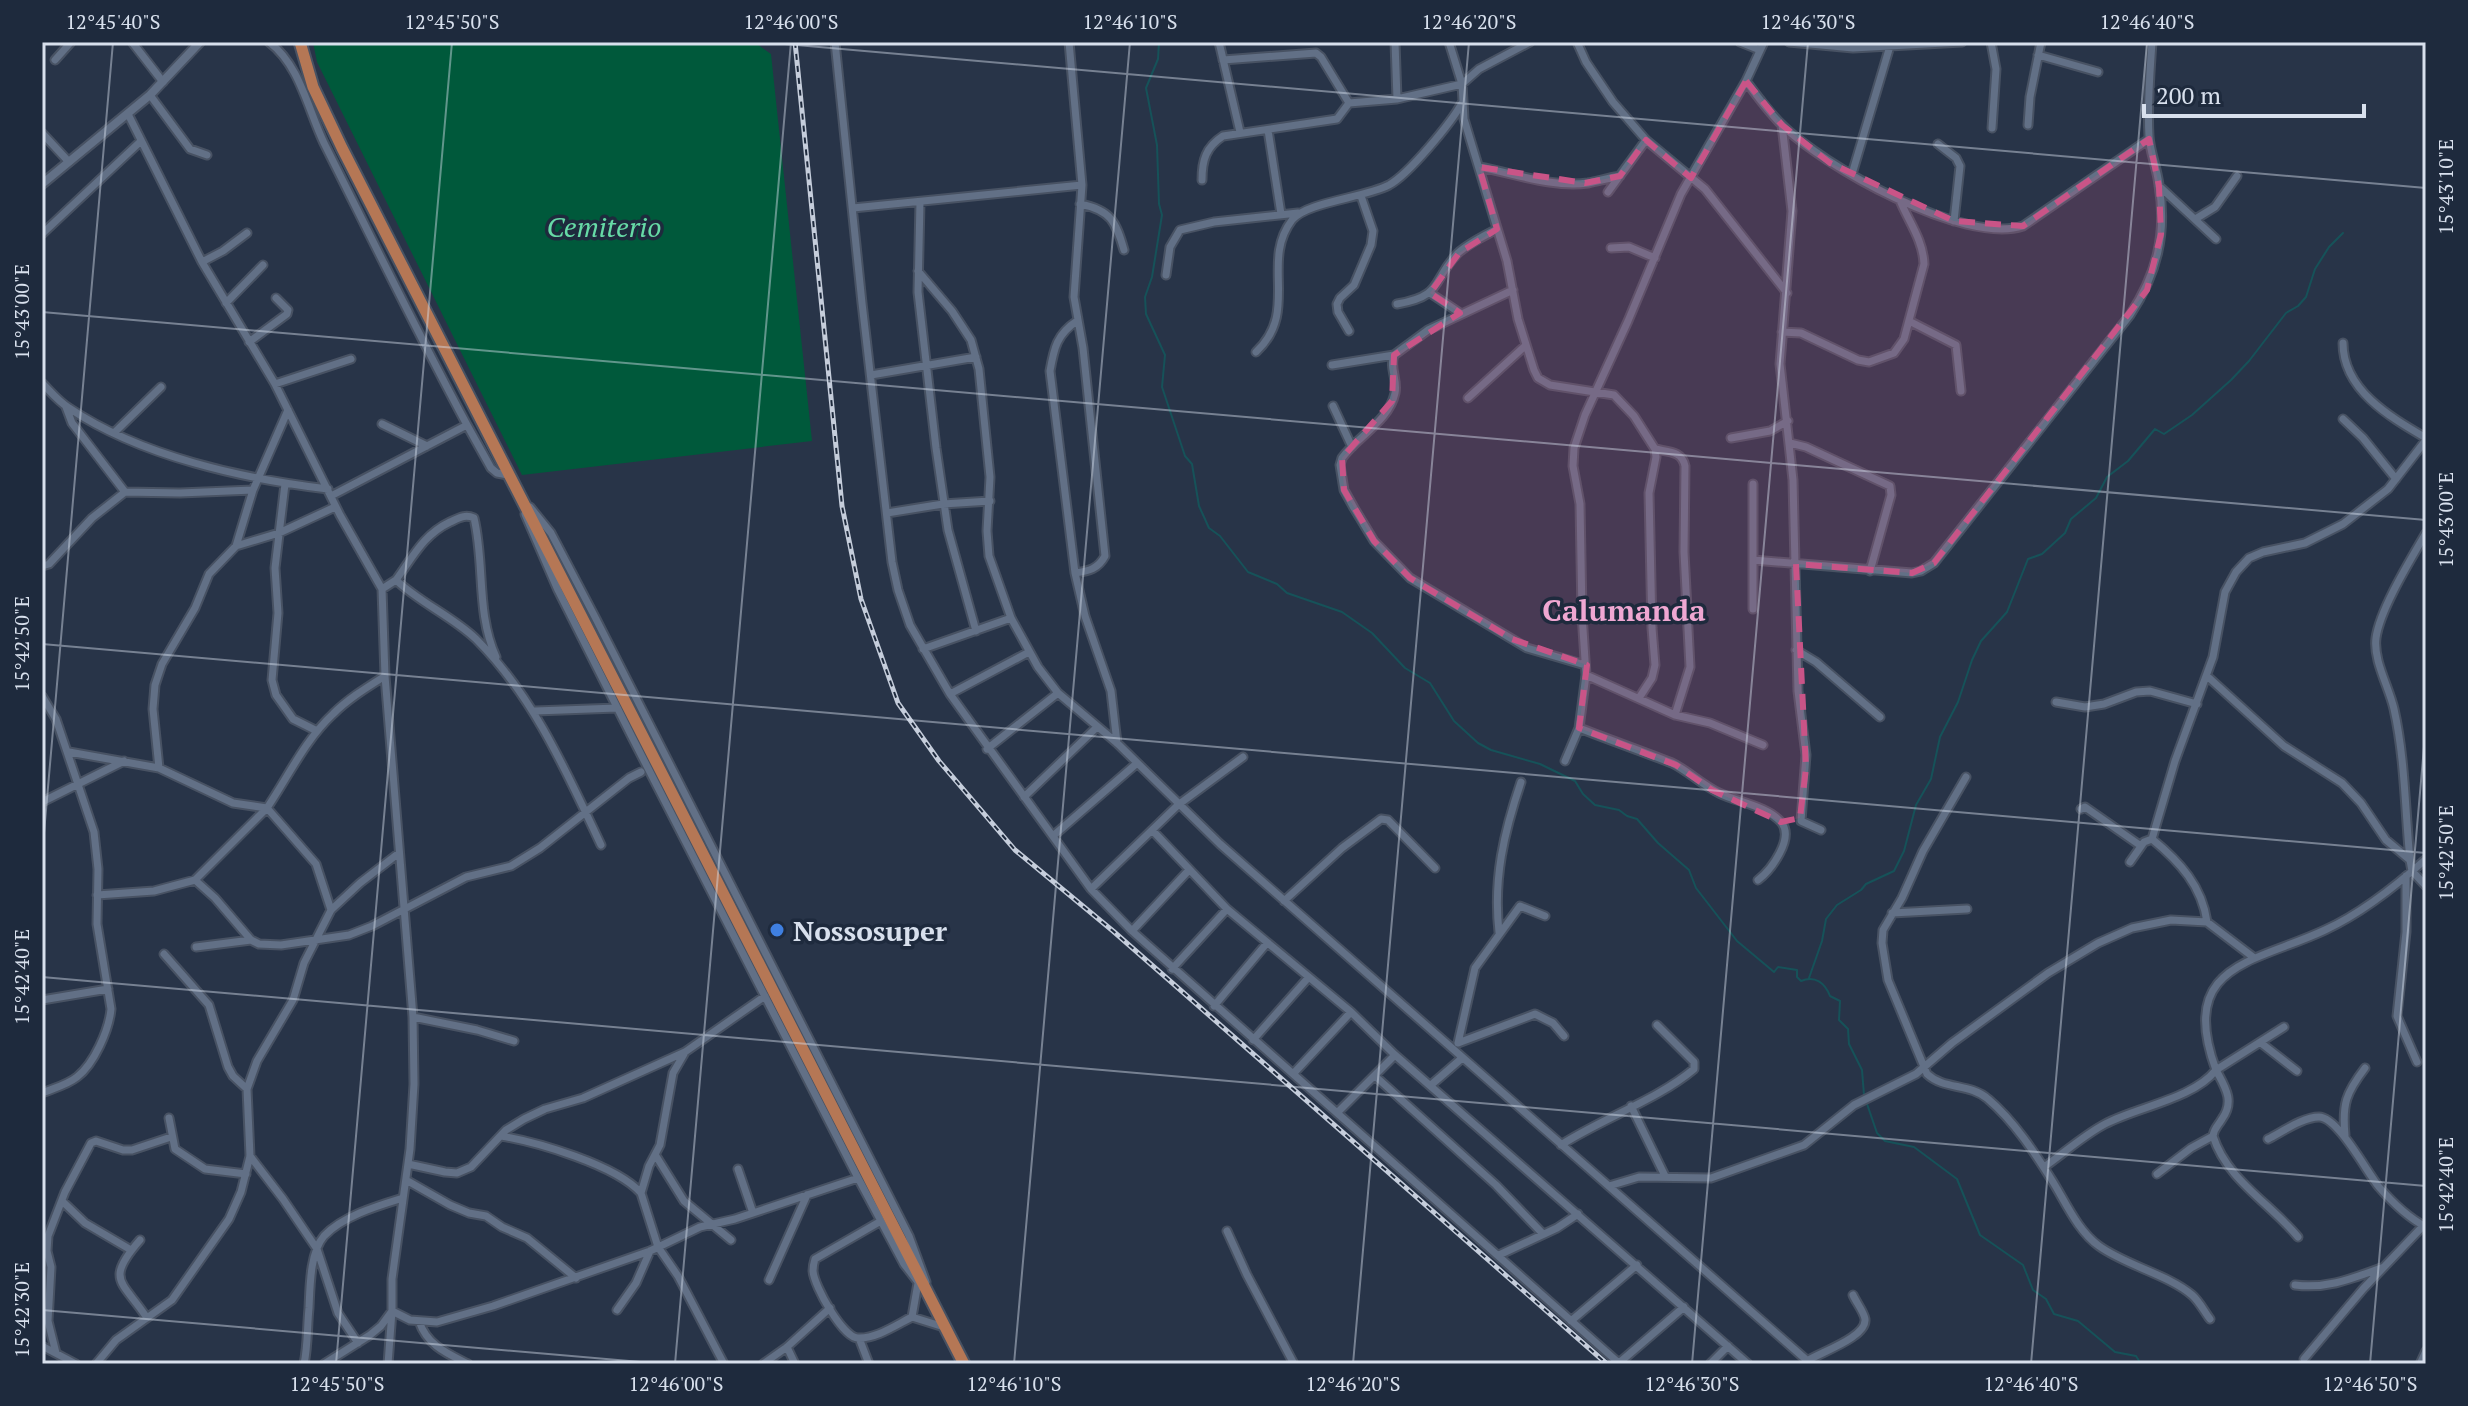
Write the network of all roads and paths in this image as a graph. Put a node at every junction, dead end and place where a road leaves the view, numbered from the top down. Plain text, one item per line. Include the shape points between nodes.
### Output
1 (71, 42) edge
2 (132, 42) edge
3 (200, 42) edge
4 (269, 42) edge
5 (300, 42) edge
6 (835, 42) edge
7 (1069, 42) edge
8 (1219, 42) edge
9 (1395, 42) edge
10 (1449, 42) edge
11 (1530, 42) edge
12 (1577, 42) edge
13 (1740, 42) edge
14 (1789, 42) edge
15 (1962, 42) edge
16 (1991, 42) edge
17 (2041, 42) edge
18 (2152, 42) edge
19 (1887, 45) edge
20 (1762, 46) edge
21 (2038, 55) junction
22 (55, 60) dead end
23 (1223, 60) junction
24 (2098, 72) dead end
25 (1746, 81) junction
26 (163, 82) junction
27 (1462, 84) junction
28 (150, 95) junction
29 (1397, 99) junction
30 (1463, 101) junction
31 (1349, 103) junction
32 (128, 114) junction
33 (1782, 125) junction
34 (2028, 125) dead end
35 (1992, 128) dead end
36 (1268, 130) junction
37 (1240, 132) junction
38 (42, 133) edge
39 (2149, 139) junction
40 (1646, 140) junction
41 (141, 141) junction
42 (1938, 144) dead end
43 (207, 155) dead end
44 (69, 162) junction
45 (1479, 167) junction
46 (1852, 174) junction
47 (1620, 176) junction
48 (2237, 176) dead end
49 (1691, 178) junction
50 (1202, 180) dead end
51 (42, 184) edge
52 (1082, 185) junction
53 (2159, 186) junction
54 (1608, 192) dead end
55 (1361, 196) junction
56 (1899, 198) junction
57 (920, 202) junction
58 (1080, 204) junction
59 (853, 208) junction
60 (1298, 213) junction
61 (1281, 214) junction
62 (2197, 218) junction
63 (1954, 221) junction
64 (1497, 229) junction
65 (247, 233) dead end
66 (42, 234) edge
67 (2216, 239) dead end
68 (1611, 248) dead end
69 (1124, 250) dead end
70 (1655, 258) junction
71 (202, 262) junction
72 (263, 265) dead end
73 (918, 271) junction
74 (1166, 275) dead end
75 (1513, 290) junction
76 (1430, 293) junction
77 (1787, 293) junction
78 (276, 298) dead end
79 (226, 303) junction
80 (1397, 304) dead end
81 (1460, 313) junction
82 (1077, 321) junction
83 (1909, 321) junction
84 (1349, 331) dead end
85 (1782, 332) junction
86 (249, 342) junction
87 (2343, 343) dead end
88 (1525, 346) junction
89 (1256, 352) dead end
90 (1394, 355) junction
91 (976, 357) junction
92 (351, 359) dead end
93 (1332, 365) dead end
94 (926, 366) junction
95 (871, 375) junction
96 (42, 383) edge
97 (275, 384) junction
98 (161, 387) dead end
99 (1596, 390) junction
100 (1961, 391) dead end
101 (1468, 398) dead end
102 (1333, 406) dead end
103 (66, 407) junction
104 (288, 410) junction
105 (2343, 419) dead end
106 (1788, 421) junction
107 (382, 424) dead end
108 (467, 425) junction
109 (115, 432) junction
110 (1731, 438) dead end
111 (2426, 439) edge
112 (1790, 443) junction
113 (427, 446) junction
114 (1352, 447) junction
115 (1655, 449) junction
116 (508, 475) junction
117 (2396, 479) junction
118 (258, 480) junction
119 (285, 484) junction
120 (1753, 484) dead end
121 (253, 490) junction
122 (517, 491) junction
123 (125, 492) junction
124 (330, 493) junction
125 (990, 501) junction
126 (943, 504) junction
127 (335, 507) junction
128 (887, 513) junction
129 (279, 533) junction
130 (2426, 533) edge
131 (236, 546) junction
132 (1753, 560) junction
133 (1796, 564) junction
134 (42, 566) edge
135 (1870, 571) junction
136 (1075, 573) junction
137 (396, 580) junction
138 (382, 589) junction
139 (1753, 609) dead end
140 (1011, 618) junction
141 (976, 631) junction
142 (923, 649) junction
143 (1796, 650) junction
144 (1029, 652) junction
145 (498, 663) junction
146 (1585, 665) junction
147 (1586, 675) junction
148 (385, 676) junction
149 (2207, 676) junction
150 (1058, 693) junction
151 (950, 694) junction
152 (42, 696) edge
153 (1639, 698) junction
154 (2056, 702) dead end
155 (2197, 704) junction
156 (617, 708) junction
157 (535, 711) junction
158 (1675, 715) junction
159 (1880, 717) dead end
160 (1097, 727) junction
161 (1579, 728) junction
162 (317, 731) junction
163 (1117, 743) junction
164 (1763, 745) dead end
165 (987, 749) junction
166 (69, 752) junction
167 (1243, 757) dead end
168 (126, 760) junction
169 (1565, 761) dead end
170 (1136, 764) junction
171 (159, 768) junction
172 (641, 772) dead end
173 (1966, 777) dead end
174 (1521, 782) dead end
175 (79, 783) junction
176 (1024, 797) junction
177 (42, 802) edge
178 (1178, 805) junction
179 (267, 808) junction
180 (2081, 809) dead end
181 (586, 813) junction
182 (1800, 818) junction
183 (1781, 822) junction
184 (1152, 830) junction
185 (1821, 830) dead end
186 (1053, 836) junction
187 (2152, 839) junction
188 (601, 845) dead end
189 (2141, 846) junction
190 (399, 853) junction
191 (2426, 859) edge
192 (2410, 860) junction
193 (2130, 862) dead end
194 (1435, 868) dead end
195 (1189, 870) junction
196 (2409, 874) junction
197 (195, 880) junction
198 (1758, 880) dead end
199 (2426, 886) edge
200 (1091, 889) junction
201 (97, 895) junction
202 (1284, 901) junction
203 (405, 908) junction
204 (1227, 909) junction
205 (1967, 909) dead end
206 (331, 910) junction
207 (1892, 913) junction
208 (1545, 916) dead end
209 (2207, 922) junction
210 (1132, 931) junction
211 (1499, 932) junction
212 (251, 940) junction
213 (314, 940) junction
214 (1267, 943) junction
215 (196, 947) dead end
216 (164, 954) dead end
217 (2253, 957) junction
218 (1172, 969) junction
219 (1308, 978) junction
220 (108, 989) junction
221 (765, 996) junction
222 (42, 1000) edge
223 (1214, 1006) junction
224 (1351, 1012) junction
225 (413, 1017) junction
226 (1657, 1025) dead end
227 (2284, 1027) dead end
228 (1564, 1036) dead end
229 (1253, 1040) junction
230 (514, 1041) dead end
231 (1458, 1043) junction
232 (2261, 1043) junction
233 (1449, 1047) junction
234 (685, 1052) junction
235 (1395, 1055) junction
236 (1461, 1059) junction
237 (2417, 1062) dead end
238 (1925, 1065) junction
239 (2365, 1068) dead end
240 (2216, 1070) junction
241 (2297, 1071) dead end
242 (1293, 1074) junction
243 (1375, 1076) junction
244 (1431, 1085) junction
245 (247, 1089) junction
246 (42, 1093) edge
247 (1631, 1106) junction
248 (1337, 1113) junction
249 (169, 1118) dead end
250 (2345, 1135) junction
251 (501, 1136) junction
252 (2213, 1136) junction
253 (171, 1137) junction
254 (2268, 1139) dead end
255 (1561, 1145) junction
256 (250, 1156) junction
257 (656, 1156) junction
258 (408, 1164) junction
259 (2044, 1167) junction
260 (738, 1169) dead end
261 (246, 1174) junction
262 (2157, 1174) dead end
263 (1665, 1176) junction
264 (858, 1178) junction
265 (406, 1180) junction
266 (1609, 1186) junction
267 (641, 1193) junction
268 (807, 1195) junction
269 (403, 1198) junction
270 (62, 1201) junction
271 (753, 1213) junction
272 (1578, 1214) junction
273 (881, 1221) junction
274 (712, 1224) junction
275 (2425, 1227) edge
276 (1227, 1231) dead end
277 (1543, 1234) junction
278 (2298, 1237) dead end
279 (140, 1240) dead end
280 (731, 1240) dead end
281 (317, 1249) junction
282 (654, 1249) junction
283 (131, 1250) junction
284 (1499, 1255) junction
285 (1637, 1265) junction
286 (2382, 1268) junction
287 (576, 1278) junction
288 (769, 1280) dead end
289 (918, 1283) junction
290 (2295, 1285) dead end
291 (928, 1292) junction
292 (1853, 1295) dead end
293 (1684, 1307) junction
294 (830, 1308) junction
295 (617, 1310) dead end
296 (392, 1311) junction
297 (912, 1317) junction
298 (147, 1318) junction
299 (2210, 1319) dead end
300 (419, 1321) junction
301 (1571, 1321) junction
302 (946, 1328) junction
303 (859, 1338) junction
304 (358, 1343) junction
305 (42, 1346) edge
306 (1728, 1346) junction
307 (787, 1347) junction
308 (2426, 1351) edge
309 (56, 1353) junction
310 (2304, 1359) dead end
311 (1809, 1362) edge
312 (76, 1364) edge
313 (96, 1364) edge
314 (304, 1364) edge
315 (324, 1364) edge
316 (388, 1364) edge
317 (468, 1364) edge
318 (724, 1364) edge
319 (763, 1364) edge
320 (795, 1364) edge
321 (869, 1364) edge
322 (964, 1364) edge
323 (1294, 1364) edge
324 (1619, 1364) edge
325 (1710, 1364) edge
326 (1748, 1364) edge
327 (2420, 1364) edge

1 - 22 street
2 - 26 street
3 - 26 street
4 - 108 street via 291,69
5 - 116 main road via 313,87 342,148
6 - 59 street
7 - 52 street
8 - 23 street
9 - 29 street
10 - 27 street
11 - 27 street
12 - 40 street via 1613,102
13 - 20 street
14 - 19 street via 1853,48
15 - 19 street
16 - 35 street via 1996,69
17 - 21 street
18 - 39 street
19 - 46 street
20 - 25 street
21 - 24 street
21 - 34 street
23 - 31 street via 1316,53
23 - 37 street
25 - 33 street
25 - 49 street
26 - 28 street
27 - 29 street
27 - 30 street
28 - 32 street
28 - 43 street via 190,149
29 - 31 street
30 - 45 street
30 - 55 street via 1405,175
31 - 36 street via 1337,119
32 - 41 street
32 - 44 street
33 - 46 street
33 - 77 street via 1792,211
36 - 37 street
36 - 61 street
37 - 50 street via 1210,146
38 - 44 street
39 - 53 street
39 - 63 street via 2023,226 2004,229
40 - 47 street
40 - 49 street
41 - 66 street
41 - 71 street
42 - 63 street via 1960,166
44 - 51 street
45 - 47 street via 1565,182
45 - 64 street
46 - 56 street
47 - 54 street
48 - 62 street via 2215,207
49 - 70 street
49 - 77 street
52 - 57 street
52 - 58 street
53 - 62 street
53 - 135 street via 2156,268 2130,315 1934,563 1912,573
55 - 60 street
55 - 84 street via 1373,231 1354,285 1337,304
56 - 63 street
56 - 83 street via 1924,251
57 - 59 street
57 - 73 street
58 - 69 street via 1107,213 1117,225
58 - 82 street via 1074,276
59 - 95 street
60 - 61 street
60 - 89 street via 1282,243 1277,270 1278,321
61 - 74 street via 1180,230 1170,247
62 - 67 street
64 - 75 street
64 - 76 street via 1459,253
65 - 71 street
68 - 70 street via 1629,247
70 - 99 street
71 - 79 street
72 - 79 street
73 - 91 street via 952,311
73 - 94 street
75 - 81 street
75 - 88 street
76 - 80 street
76 - 81 street
77 - 85 street
78 - 86 street via 287,314
79 - 86 street
81 - 90 street
82 - 136 street via 1059,336 1050,371
82 - 136 street via 1105,556 1092,570
83 - 85 street via 1898,349 1869,362 1801,333
83 - 100 street via 1956,345
85 - 106 street via 1780,364
86 - 97 street
87 - 111 street via 2343,355 2359,388
88 - 99 street via 1543,382
88 - 101 street
90 - 93 street
90 - 114 street via 1392,401
91 - 94 street
91 - 125 street
92 - 97 street
94 - 95 street
94 - 126 street
95 - 128 street
96 - 103 street
97 - 104 street
98 - 109 street
99 - 115 street via 1623,402
99 - 146 street via 1574,448 1573,466 1580,504
102 - 114 street
103 - 109 street
103 - 123 street via 72,423
104 - 118 street
104 - 124 street
105 - 117 street
106 - 110 street via 1770,431
106 - 112 street
107 - 113 street
108 - 113 street
108 - 116 street via 491,468
109 - 118 street
111 - 117 street
112 - 133 street
112 - 135 street via 1890,486
113 - 124 street
114 - 146 street via 1340,465 1344,490 1393,563 1527,648
115 - 153 street via 1649,493 1655,665
115 - 158 street via 1678,454 1685,466 1690,667
116 - 122 main road
117 - 149 street via 2319,538 2249,558 2225,592
118 - 119 street
118 - 121 street
119 - 124 street
119 - 129 street
120 - 132 street
121 - 123 street
121 - 131 street
122 - 156 street via 532,536
122 - 291 main road
123 - 134 street
124 - 127 street
125 - 126 street
125 - 140 street via 989,556
126 - 128 street
126 - 141 street
127 - 129 street
127 - 138 street
128 - 142 street via 898,590
129 - 131 street
129 - 162 street via 272,680 293,719
130 - 192 street via 2402,573 2376,637 2401,751
131 - 171 street via 209,574 162,664 153,709
132 - 133 street
132 - 139 street
133 - 135 street
133 - 143 street
136 - 163 street via 1111,691
137 - 138 street
137 - 145 street via 473,636
137 - 145 street via 436,529 464,516 474,518 488,640
138 - 148 street
140 - 141 street
140 - 144 street
141 - 142 street
142 - 151 street
143 - 159 street
143 - 182 street via 1806,755
144 - 150 street
144 - 151 street
145 - 157 street
146 - 147 street
147 - 153 street
147 - 161 street
148 - 162 street via 346,702
148 - 190 street
149 - 155 street
149 - 192 street via 2284,746 2342,783 2386,840
150 - 160 street
150 - 165 street
151 - 165 street
152 - 166 street
153 - 158 street
154 - 155 street via 2085,707 2150,691
155 - 187 street
156 - 157 street
156 - 221 street
157 - 181 street
158 - 164 street
160 - 163 street
160 - 176 street
161 - 169 street
161 - 183 street via 1676,765 1712,790
162 - 179 street
163 - 170 street
165 - 176 street
166 - 168 street
166 - 175 street
167 - 178 street
168 - 171 street
168 - 175 street
170 - 178 street
170 - 186 street
171 - 179 street via 233,803
172 - 181 street
173 - 207 street
174 - 211 street via 1498,867
175 - 177 street
175 - 201 street via 96,849
176 - 186 street
178 - 184 street
178 - 202 street
179 - 197 street
179 - 206 street via 316,864
180 - 189 street
181 - 188 street
181 - 203 street via 511,866 466,877
182 - 183 street
182 - 185 street
183 - 198 street via 1778,858
184 - 195 street
184 - 200 street
186 - 200 street
187 - 189 street
187 - 209 street via 2198,887
189 - 193 street
190 - 203 street
190 - 206 street
191 - 196 street
192 - 196 street
194 - 202 street via 1381,819
195 - 204 street
195 - 210 street
196 - 199 street
196 - 217 street via 2356,915
196 - 237 street via 2397,1016
197 - 201 street via 154,891
197 - 212 street
200 - 210 street
201 - 220 street
202 - 233 street
203 - 213 street via 349,935
203 - 225 street
204 - 214 street
204 - 218 street
205 - 207 street
206 - 213 street
207 - 238 street via 1882,943 1888,980
208 - 211 street via 1522,905
209 - 217 street
209 - 238 street via 2153,922 2098,943
210 - 218 street
211 - 231 street via 1475,968
212 - 213 street via 281,945
212 - 215 street
213 - 245 street via 293,1000
214 - 219 street
214 - 223 street
216 - 245 street via 206,999 228,1067
217 - 240 street via 2230,970 2215,987 2206,1014
218 - 223 street
219 - 224 street
219 - 229 street
220 - 222 street
220 - 246 street via 110,1018 88,1064 71,1081
221 - 234 street
221 - 264 street
223 - 229 street
224 - 235 street
224 - 242 street
225 - 230 street
225 - 258 street
226 - 247 street via 1695,1065 1687,1075
227 - 232 street
228 - 231 street via 1535,1014
229 - 242 street
231 - 233 street
232 - 240 street
232 - 241 street
233 - 236 street
234 - 251 street via 583,1098 533,1114
234 - 257 street via 673,1073
235 - 243 street
235 - 244 street
236 - 244 street
236 - 255 street
238 - 259 street via 1935,1080 1988,1098
238 - 263 street via 1781,1155 1711,1178
239 - 250 street via 2343,1107
240 - 252 street via 2229,1096
240 - 259 street via 2203,1083 2104,1124
242 - 248 street
243 - 248 street
243 - 277 street
244 - 272 street
245 - 256 street
247 - 255 street
247 - 263 street
248 - 284 street
249 - 253 street
250 - 254 street via 2317,1117
250 - 275 street via 2381,1189
251 - 258 street via 471,1167 457,1173
251 - 267 street via 553,1148
252 - 262 street
252 - 278 street via 2238,1179
253 - 261 street via 175,1149 205,1169
253 - 270 street via 132,1150 93,1141
255 - 266 street
256 - 261 street
256 - 281 street
257 - 267 street
257 - 274 street via 684,1201
258 - 265 street
259 - 299 street via 2086,1235 2116,1256 2183,1288
260 - 271 street
261 - 298 street via 229,1219 180,1291
263 - 266 street
264 - 268 street
264 - 273 street
265 - 269 street
265 - 287 street via 527,1238
266 - 311 street
267 - 282 street
268 - 271 street
268 - 288 street
269 - 281 street via 343,1222
269 - 296 street
270 - 283 street via 85,1223
270 - 309 street via 47,1251 48,1321
271 - 274 street
272 - 277 street
272 - 285 street
273 - 289 street
273 - 294 street via 815,1259 815,1282
274 - 280 street
274 - 282 street
275 - 286 street
276 - 323 street
277 - 284 street
279 - 283 street
281 - 304 street via 338,1313
281 - 314 street
282 - 287 street
282 - 295 street
282 - 318 street via 678,1276
283 - 298 street via 120,1283
284 - 301 street
285 - 293 street
285 - 301 street
286 - 290 street via 2336,1285
286 - 310 street
287 - 300 street via 437,1322
289 - 291 street
289 - 297 street
291 - 302 main road
292 - 311 street via 1865,1319 1863,1329
293 - 306 street
293 - 324 street
294 - 303 street via 846,1334
294 - 307 street
296 - 300 street
296 - 304 street
296 - 316 street
297 - 302 street
297 - 303 street
298 - 313 street via 116,1340
300 - 317 street via 435,1346
301 - 324 street
302 - 322 main road
303 - 321 street
304 - 315 street
305 - 309 street
306 - 325 street
306 - 326 street
307 - 319 street
307 - 320 street
308 - 327 street
309 - 312 street

